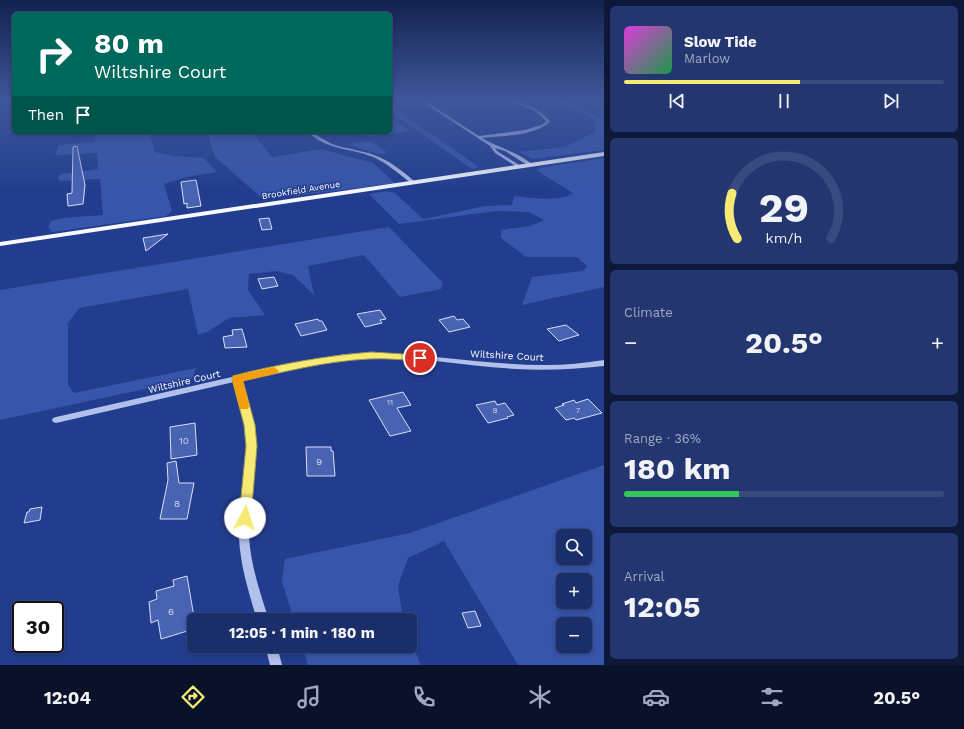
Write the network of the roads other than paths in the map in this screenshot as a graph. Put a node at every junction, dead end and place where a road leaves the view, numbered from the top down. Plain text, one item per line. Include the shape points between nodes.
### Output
1 (467, 130) edge
2 (528, 130) edge
3 (312, 134) edge
4 (478, 137) junction
5 (491, 145) junction
6 (510, 152) junction
7 (499, 154) junction
8 (604, 154) edge
9 (531, 165) junction
10 (519, 167) junction
11 (413, 182) junction
12 (0, 244) edge
13 (604, 363) edge
14 (237, 379) junction
15 (56, 420) dead end
16 (261, 613) edge
17 (273, 653) edge
18 (276, 665) edge

1 - 4 street
2 - 4 street
3 - 11 street via 326,143 389,163
4 - 5 street
5 - 6 street
5 - 7 street
6 - 7 street
6 - 9 street
7 - 10 street
8 - 9 main road, Brookfield Avenue
9 - 10 main road, Brookfield Avenue
10 - 11 main road, Brookfield Avenue
11 - 12 main road, Brookfield Avenue
13 - 14 street, Wiltshire Court via 576,367 511,366 371,355 302,364
14 - 15 street, Wiltshire Court
14 - 16 street via 249,425 251,446 245,548
17 - 18 street

